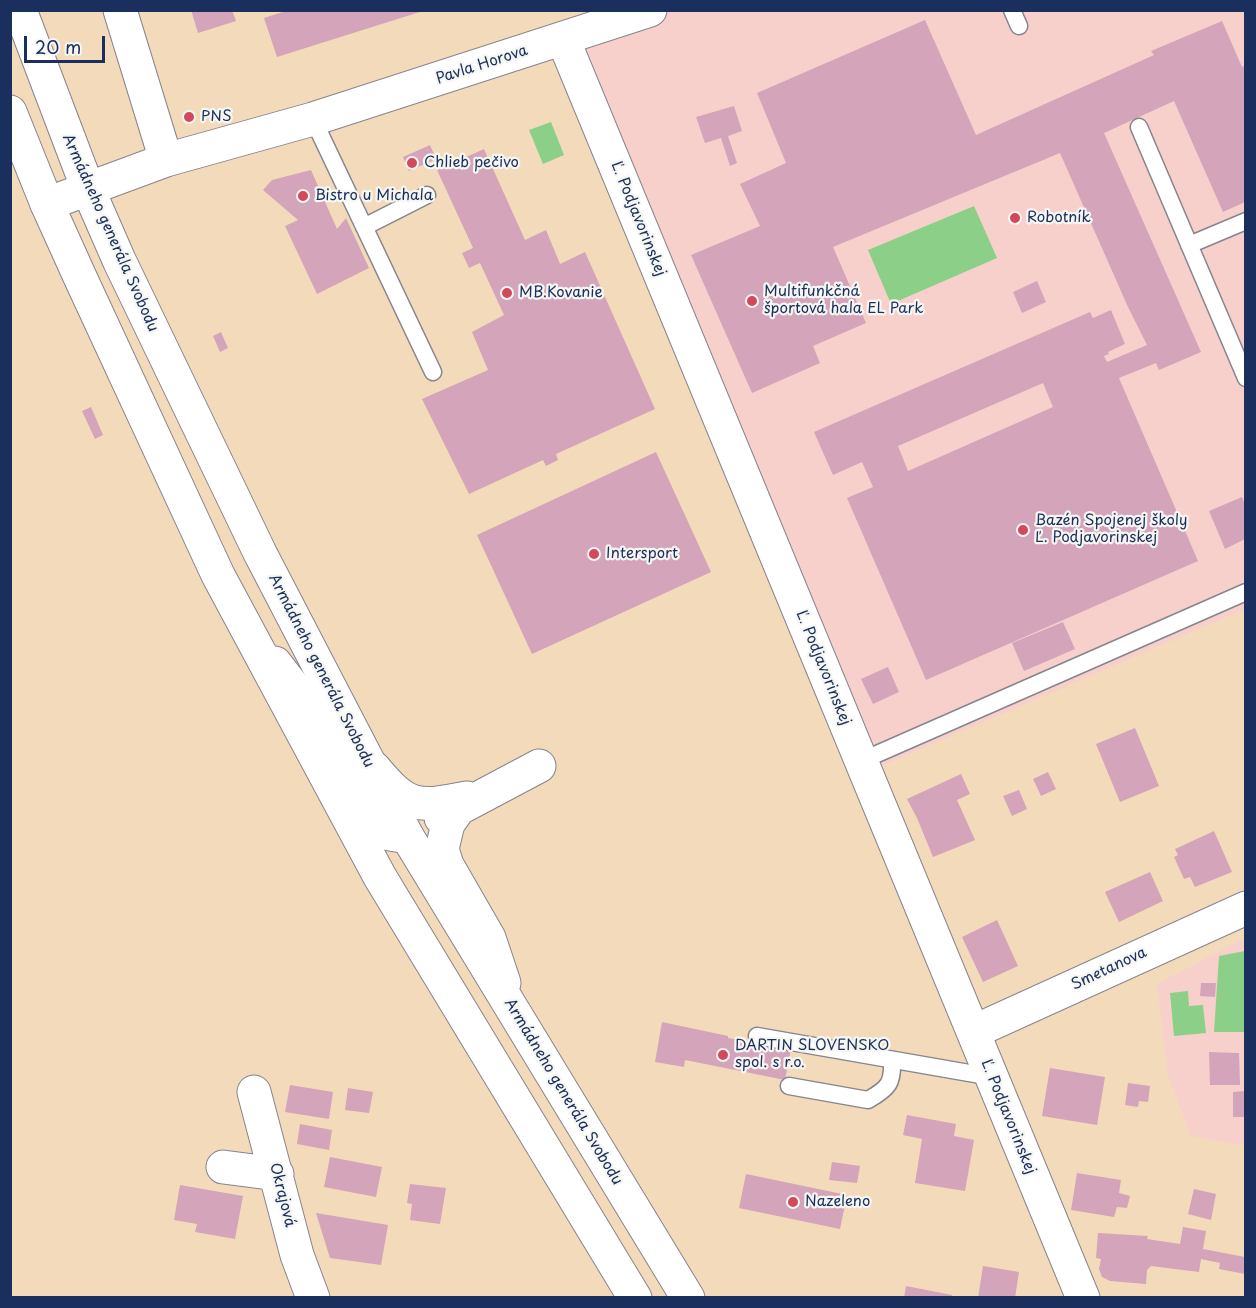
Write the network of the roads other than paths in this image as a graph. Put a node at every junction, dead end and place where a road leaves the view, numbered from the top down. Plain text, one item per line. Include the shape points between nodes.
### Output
1 (20, 10) edge
2 (120, 10) edge
3 (651, 10) edge
4 (1012, 10) edge
5 (1019, 26) dead end
6 (563, 39) junction
7 (10, 112) edge
8 (313, 119) junction
9 (1139, 127) dead end
10 (166, 160) junction
11 (88, 189) junction
12 (427, 195) dead end
13 (47, 204) junction
14 (1245, 221) edge
15 (364, 227) junction
16 (1189, 245) junction
17 (433, 372) dead end
18 (1245, 378) edge
19 (1245, 592) edge
20 (246, 627) junction
21 (861, 760) junction
22 (369, 763) junction
23 (539, 766) dead end
24 (472, 801) junction
25 (406, 836) junction
26 (380, 877) junction
27 (1245, 908) edge
28 (513, 1010) junction
29 (973, 1032) junction
30 (757, 1036) dead end
31 (892, 1060) junction
32 (992, 1077) junction
33 (789, 1086) dead end
34 (254, 1092) dead end
35 (224, 1167) dead end
36 (277, 1174) junction
37 (313, 1298) edge
38 (636, 1298) edge
39 (688, 1298) edge
40 (1083, 1298) edge

1 - 11 street, Armádneho generála Svobodu
2 - 10 street
3 - 6 street, Pavla Horova
4 - 5 lane
6 - 8 street, Pavla Horova
6 - 21 street, Ľ. Podjavorinskej
7 - 13 street
8 - 10 street, Pavla Horova
8 - 15 lane
9 - 16 lane
10 - 11 street, Pavla Horova
11 - 13 street, Pavla Horova
11 - 22 street, Armádneho generála Svobodu via 255,544
12 - 15 lane
13 - 20 street via 143,416
14 - 16 lane
15 - 17 lane
16 - 18 lane
19 - 21 lane
20 - 25 street via 306,703 371,822 380,832
20 - 26 street
21 - 29 street, Ľ. Podjavorinskej
22 - 24 street via 392,790 412,803
22 - 25 street, Armádneho generála Svobodu
23 - 24 street
24 - 25 street
24 - 28 street via 448,824 442,849 447,865 489,938
25 - 26 street via 388,854
25 - 28 street, Armádneho generála Svobodu
26 - 38 street
27 - 29 street, Smetanova
28 - 39 street, Armádneho generála Svobodu
29 - 32 street, Ľ. Podjavorinskej
30 - 31 lane
31 - 32 lane
31 - 33 lane via 892,1078 883,1091 868,1100
32 - 40 street, Ľ. Podjavorinskej
34 - 36 street, Okrajová
35 - 36 street
36 - 37 street, Okrajová via 297,1255

